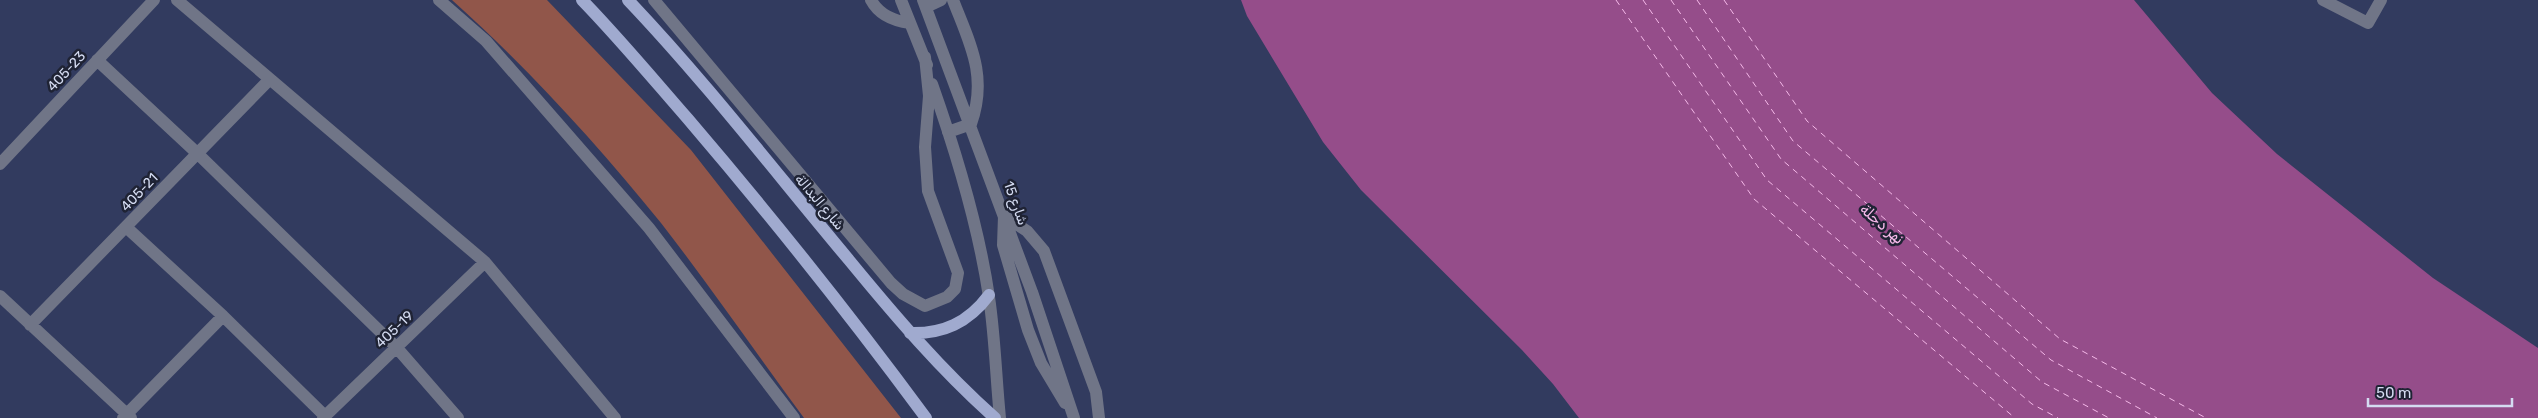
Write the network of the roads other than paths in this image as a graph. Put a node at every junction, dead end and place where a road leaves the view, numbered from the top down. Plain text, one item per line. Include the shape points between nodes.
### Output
1 (154, 0) edge
2 (177, 0) edge
3 (439, 0) edge
4 (582, 0) edge
5 (628, 0) edge
6 (654, 0) edge
7 (871, 0) edge
8 (901, 0) edge
9 (941, 0) edge
10 (953, 0) edge
11 (2323, 0) edge
12 (2381, 0) edge
13 (924, 3) edge
14 (910, 23) junction
15 (925, 58) junction
16 (97, 60) junction
17 (270, 79) junction
18 (971, 124) junction
19 (948, 132) junction
20 (198, 154) junction
21 (0, 164) edge
22 (1004, 216) junction
23 (126, 227) junction
24 (485, 262) junction
25 (0, 296) edge
26 (989, 296) junction
27 (224, 316) junction
28 (30, 325) junction
29 (910, 333) junction
30 (396, 348) junction
31 (1073, 415) edge
32 (127, 417) edge
33 (324, 417) edge
34 (458, 418) edge
35 (615, 418) edge
36 (794, 418) edge
37 (926, 418) edge
38 (995, 418) edge
39 (1000, 418) edge
40 (1099, 418) edge

1 - 16 street, 405-23
2 - 17 street
3 - 36 street via 486,41 649,228
4 - 37 main road via 765,209
5 - 29 main road, شارع البدالة
6 - 15 street via 891,283 925,306 947,297 954,289 958,274 928,191 925,147 929,96
7 - 14 street via 884,15
8 - 14 street
9 - 13 street
10 - 18 street via 978,73 978,99
11 - 12 street via 2368,23
13 - 18 street, شارع 15
14 - 15 street
15 - 19 street
16 - 20 street
16 - 21 street, 405-23
17 - 20 street, 405-21
17 - 24 street
18 - 19 street
18 - 22 street, شارع 15
19 - 26 street
20 - 23 street, 405-21
20 - 30 street
22 - 31 street, شارع 15
22 - 40 street via 1027,231 1044,251 1096,392
23 - 27 street
23 - 28 street, 405-21
24 - 30 street, 405-19
24 - 35 street
25 - 28 street
26 - 29 main road via 980,308 955,326 940,331
26 - 39 street
27 - 32 street
27 - 33 street
28 - 32 street
29 - 38 main road, شارع البدالة
30 - 33 street, 405-19
30 - 34 street

